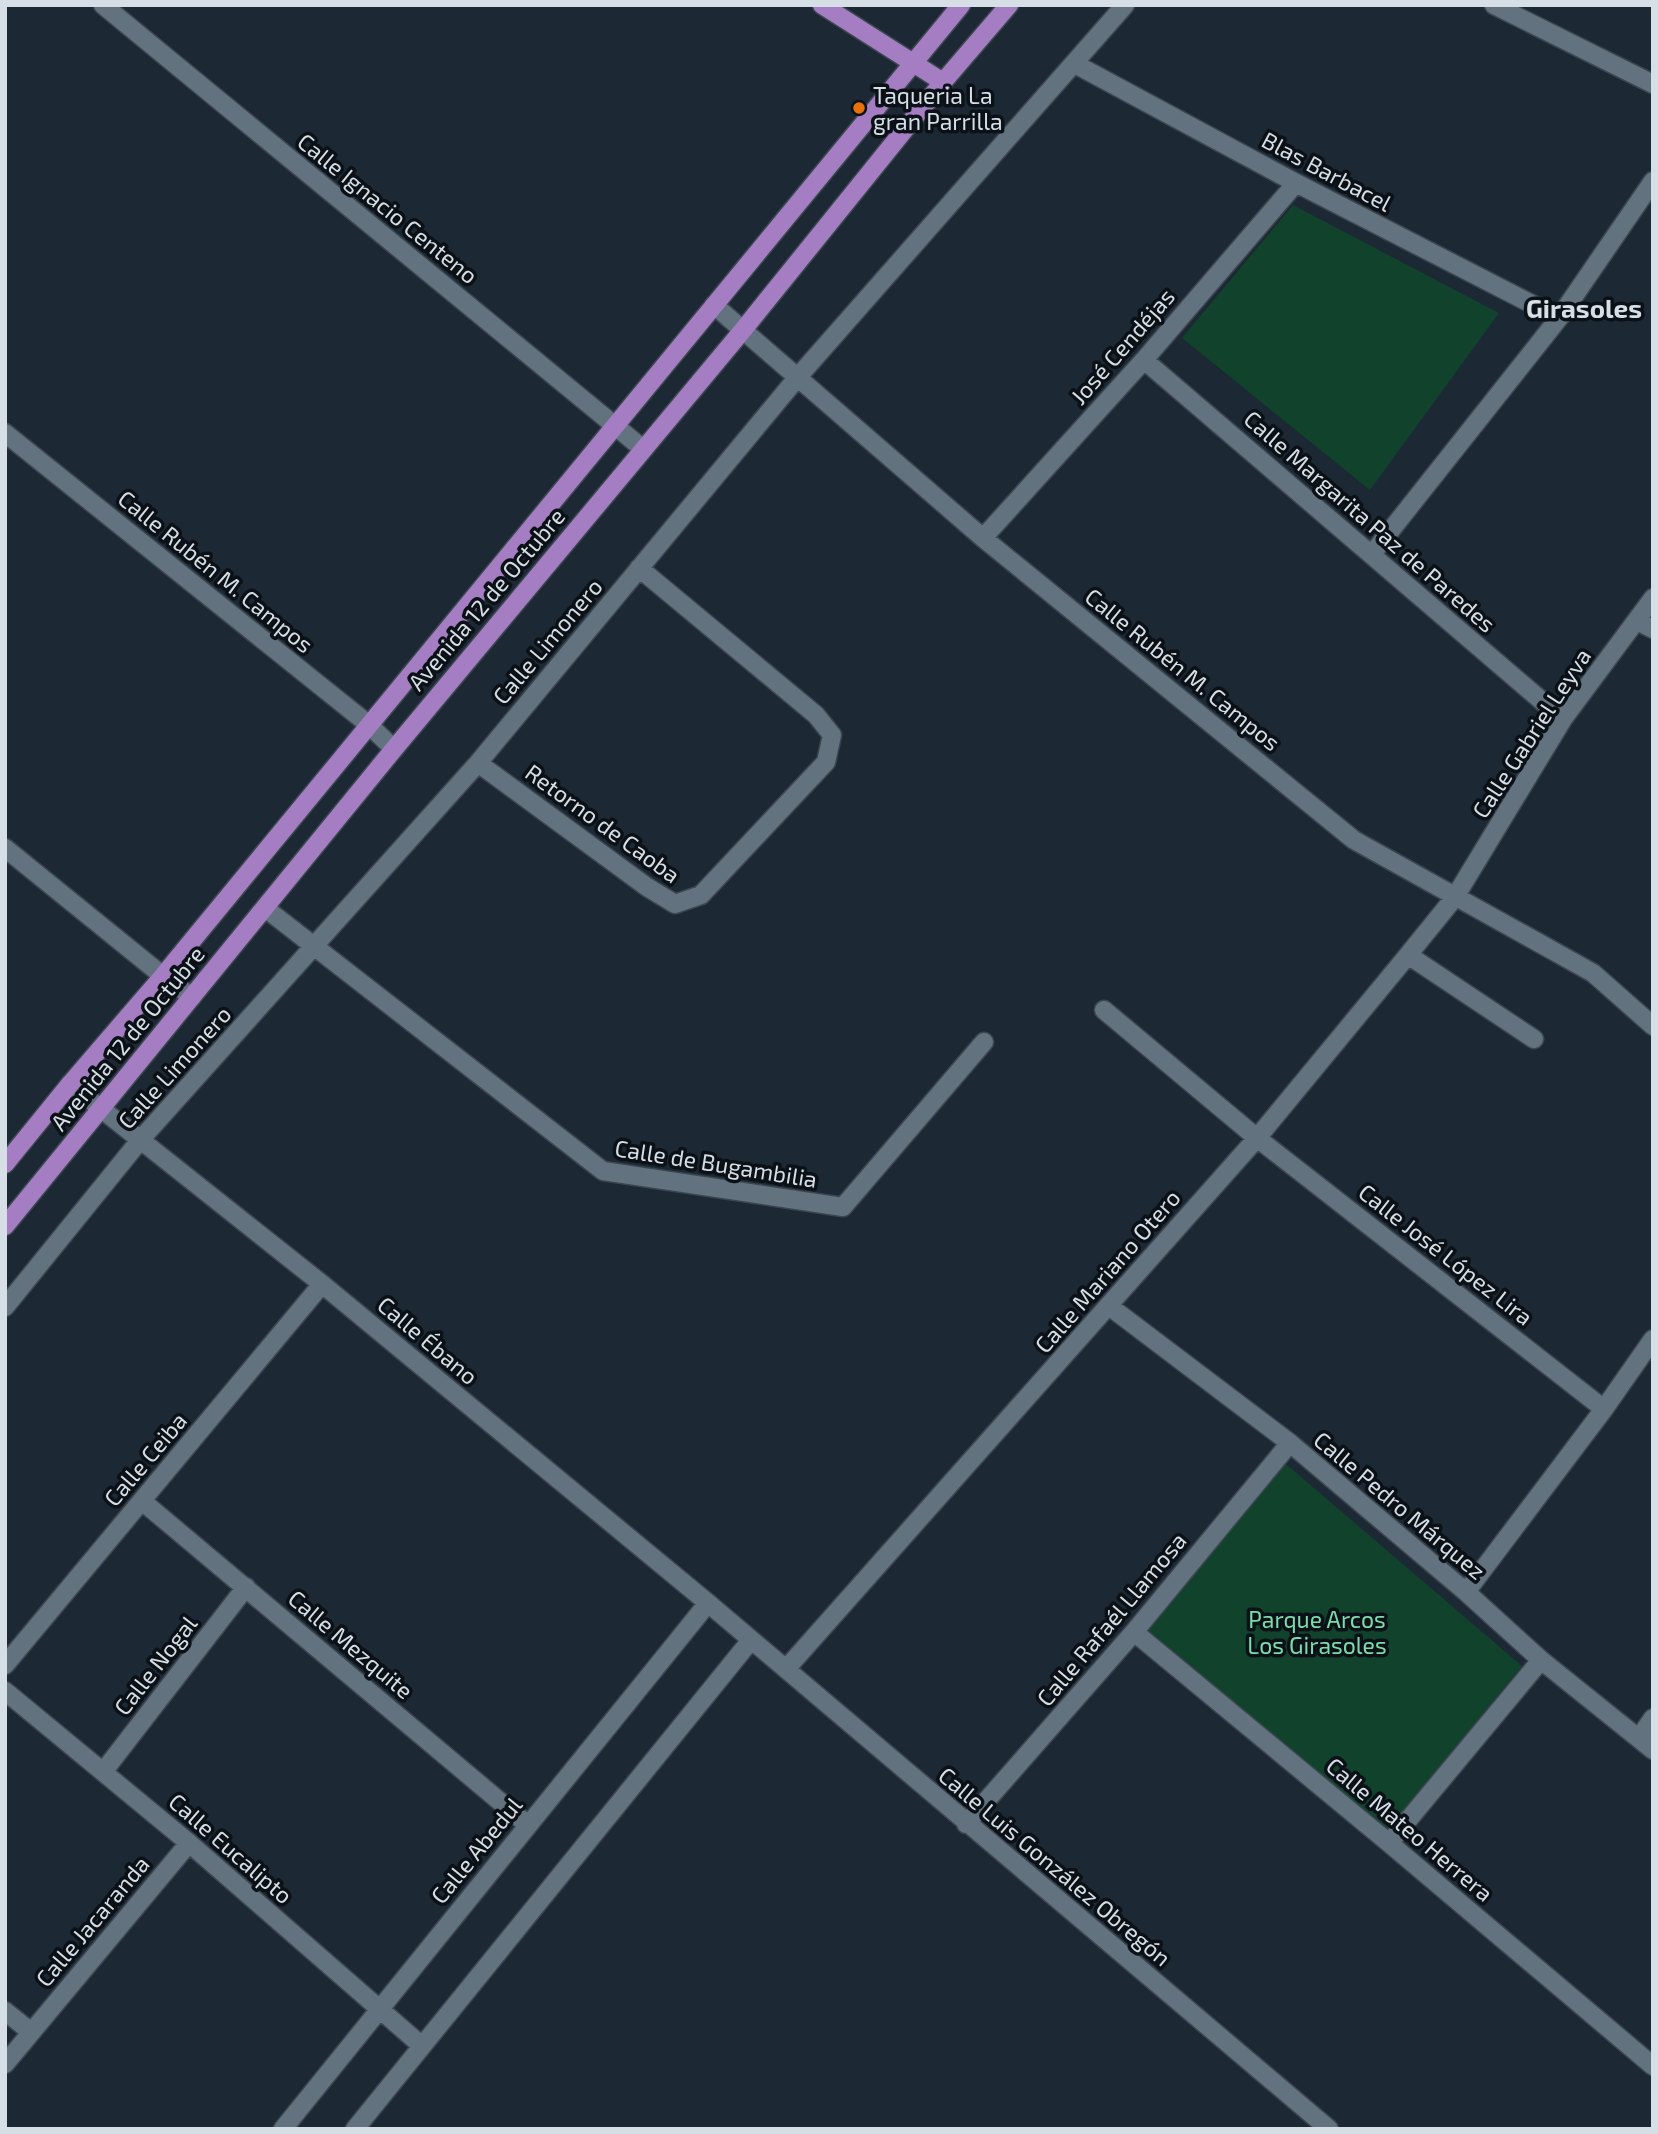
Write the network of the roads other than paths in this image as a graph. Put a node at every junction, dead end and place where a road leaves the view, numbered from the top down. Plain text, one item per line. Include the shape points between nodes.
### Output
1 (103, 5) edge
2 (822, 5) edge
3 (961, 5) edge
4 (1009, 5) edge
5 (1125, 5) edge
6 (1494, 5) edge
7 (914, 64) junction
8 (1075, 64) junction
9 (943, 82) junction
10 (1653, 84) edge
11 (1653, 181) edge
12 (1296, 183) junction
13 (714, 305) junction
14 (1559, 317) junction
15 (743, 330) junction
16 (1144, 360) junction
17 (797, 378) junction
18 (614, 426) junction
19 (5, 433) edge
20 (642, 448) junction
21 (983, 538) junction
22 (1372, 554) junction
23 (639, 568) junction
24 (1653, 598) edge
25 (1645, 625) edge
26 (1563, 719) junction
27 (368, 724) junction
28 (394, 749) junction
29 (478, 763) junction
30 (5, 848) edge
31 (1455, 897) junction
32 (265, 908) junction
33 (315, 947) junction
34 (1408, 955) junction
35 (163, 976) junction
36 (192, 997) junction
37 (1104, 1010) dead end
38 (1653, 1026) edge
39 (1534, 1039) dead end
40 (984, 1042) dead end
41 (70, 1084) junction
42 (102, 1108) junction
43 (1257, 1138) junction
44 (141, 1139) junction
45 (5, 1164) edge
46 (5, 1226) edge
47 (322, 1284) junction
48 (1109, 1306) junction
49 (5, 1307) edge
50 (1653, 1339) edge
51 (1604, 1409) junction
52 (1290, 1443) junction
53 (142, 1501) junction
54 (246, 1587) junction
55 (1466, 1592) junction
56 (708, 1603) junction
57 (1134, 1632) junction
58 (751, 1640) junction
59 (1541, 1660) junction
60 (5, 1665) edge
61 (786, 1669) junction
62 (5, 1691) edge
63 (1653, 1718) edge
64 (1646, 1744) edge
65 (103, 1772) junction
66 (966, 1824) junction
67 (528, 1825) junction
68 (189, 1843) junction
69 (1389, 1843) junction
70 (379, 2009) junction
71 (5, 2011) edge
72 (31, 2032) junction
73 (422, 2046) junction
74 (5, 2064) edge
75 (1653, 2066) edge
76 (284, 2129) edge
77 (355, 2129) edge
78 (1329, 2129) edge

1 - 18 street, Calle Ignacio Centeno
2 - 7 main road
3 - 7 main road, Avenida 12 de Octubre
4 - 9 main road, Avenida 12 de Octubre
5 - 8 street, Calle Limonero
6 - 10 street
7 - 9 main road
7 - 13 main road, Avenida 12 de Octubre
8 - 12 street, Blas Barbacel
8 - 17 street, Calle Limonero
9 - 15 main road, Avenida 12 de Octubre
11 - 14 street
12 - 14 street, Blas Barbacel
12 - 16 street, José Cendéjas
13 - 15 street, Calle Rubén M. Campos
13 - 18 main road, Avenida 12 de Octubre
14 - 22 street
15 - 17 street, Calle Rubén M. Campos
15 - 20 main road, Avenida 12 de Octubre
16 - 21 street, José Cendéjas
16 - 22 street, Calle Margarita Paz de Paredes
17 - 21 street, Calle Rubén M. Campos
17 - 23 street, Calle Limonero
18 - 20 street, Calle Ignacio Centeno
18 - 27 main road, Avenida 12 de Octubre
19 - 27 street, Calle Rubén M. Campos
20 - 28 main road, Avenida 12 de Octubre
21 - 31 street, Calle Rubén M. Campos via 1354,840
22 - 26 street, Calle Margarita Paz de Paredes
23 - 29 street, Calle Limonero
23 - 29 street, Retorno de Caoba via 816,715 832,735 826,762 701,895 675,904
24 - 25 street, Calle Gabriel Leyva
25 - 26 street, Calle Gabriel Leyva
26 - 31 street, Calle Gabriel Leyva
27 - 28 street, Calle Rubén M. Campos
27 - 35 main road, Avenida 12 de Octubre
28 - 32 main road, Avenida 12 de Octubre
29 - 33 street, Calle Limonero
30 - 35 street
31 - 34 street, Calle Mariano Otero
31 - 38 street, Calle Rubén M. Campos via 1593,973
32 - 33 street
32 - 36 main road, Avenida 12 de Octubre
33 - 40 street, Calle de Bugambilia via 603,1171 843,1207
33 - 44 street, Calle Limonero
34 - 39 street
34 - 43 street, Calle Mariano Otero
35 - 36 street
35 - 41 main road, Avenida 12 de Octubre
36 - 42 main road, Avenida 12 de Octubre
37 - 43 street, Calle José López Lira
41 - 42 street, Calle Ébano
41 - 45 main road, Avenida 12 de Octubre
42 - 44 street, Calle Ébano
42 - 46 main road, Avenida 12 de Octubre
43 - 48 street, Calle Mariano Otero
43 - 51 street, Calle José López Lira
44 - 47 street, Calle Ébano
44 - 49 street, Calle Limonero
47 - 53 street, Calle Ceiba
47 - 56 street, Calle Ébano
48 - 52 street, Calle Pedro Márquez
48 - 61 street, Calle Mariano Otero
50 - 51 street
51 - 55 street
52 - 55 street, Calle Pedro Márquez
52 - 57 street, Calle Rafaél Llamosa
53 - 54 street, Calle Mezquite
53 - 60 street, Calle Ceiba
54 - 65 street, Calle Nogal
54 - 67 street, Calle Mezquite
55 - 59 street, Calle Pedro Márquez
56 - 58 street, Calle Ébano
56 - 67 street, Calle Abedul
57 - 66 street, Calle Rafaél Llamosa
57 - 69 street, Calle Mateo Herrera
58 - 61 street, Calle Luis González Obregón
58 - 73 street
59 - 64 street, Calle Pedro Márquez
59 - 69 street
61 - 66 street, Calle Luis González Obregón
62 - 65 street, Calle Eucalipto
63 - 64 street
65 - 68 street, Calle Eucalipto
66 - 78 street, Calle Luis González Obregón
67 - 70 street, Calle Abedul
68 - 70 street, Calle Eucalipto
68 - 72 street, Calle Jacaranda
69 - 75 street, Calle Mateo Herrera
70 - 73 street, Calle Eucalipto
70 - 76 street, Calle Abedul
71 - 72 street
72 - 74 street, Calle Jacaranda
73 - 77 street

